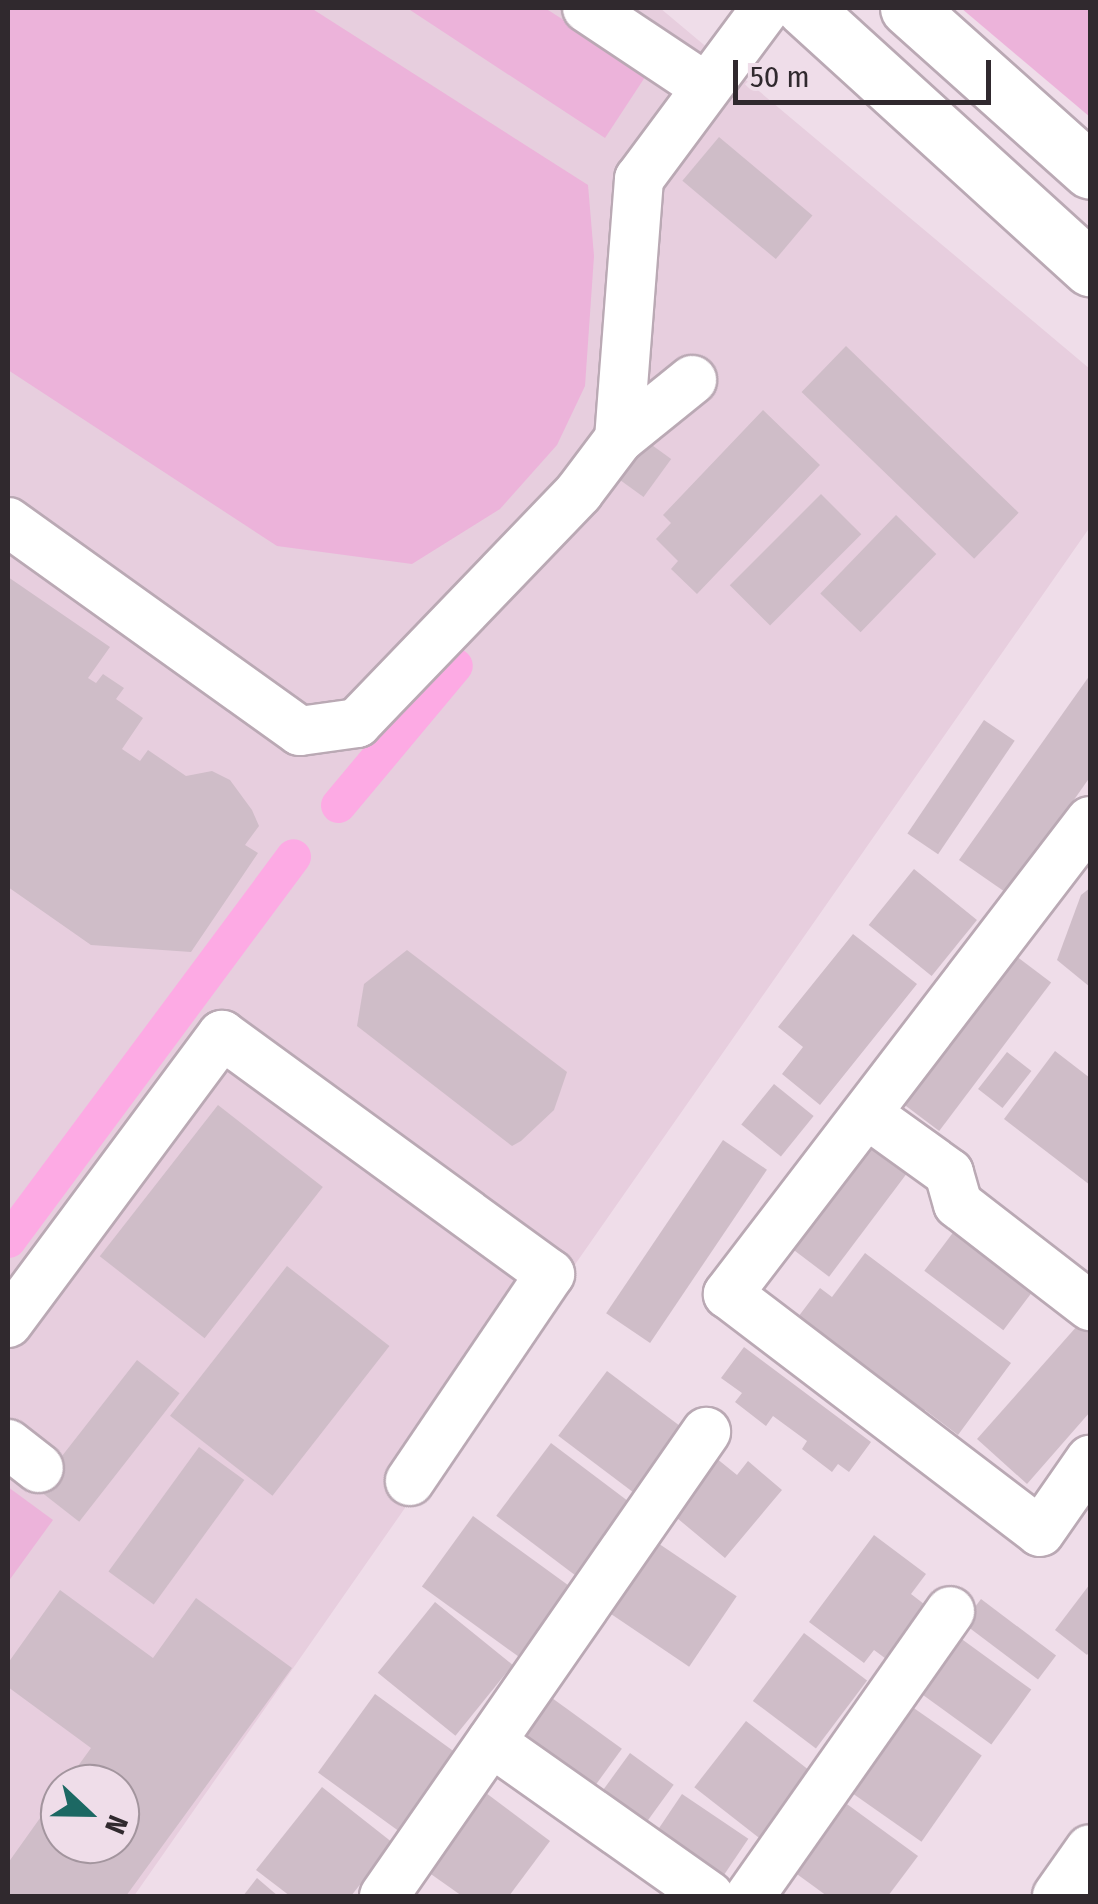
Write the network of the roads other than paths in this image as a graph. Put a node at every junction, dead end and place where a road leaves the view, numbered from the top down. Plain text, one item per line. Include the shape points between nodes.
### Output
1 (587, 8) edge
2 (766, 8) edge
3 (804, 8) edge
4 (908, 8) edge
5 (704, 86) junction
6 (1090, 171) edge
7 (1090, 268) edge
8 (692, 380) dead end
9 (619, 439) junction
10 (8, 522) edge
11 (1090, 821) edge
12 (867, 1114) junction
13 (1090, 1306) edge
14 (8, 1323) edge
15 (706, 1432) dead end
16 (1090, 1460) edge
17 (410, 1481) dead end
18 (950, 1612) dead end
19 (491, 1742) junction
20 (1090, 1850) edge
21 (384, 1896) edge
22 (708, 1896) edge
23 (750, 1896) edge
24 (1058, 1896) edge

1 - 5 street
2 - 5 street
3 - 7 main road
4 - 6 main road
5 - 9 street via 640,179
8 - 9 street
9 - 10 street via 579,492 357,722 300,731
11 - 12 street
12 - 13 street via 949,1174 958,1204
12 - 16 street via 728,1294 1040,1532
14 - 17 street via 222,1035 550,1274
15 - 19 street
18 - 23 street
19 - 21 street
19 - 22 street
20 - 24 street

